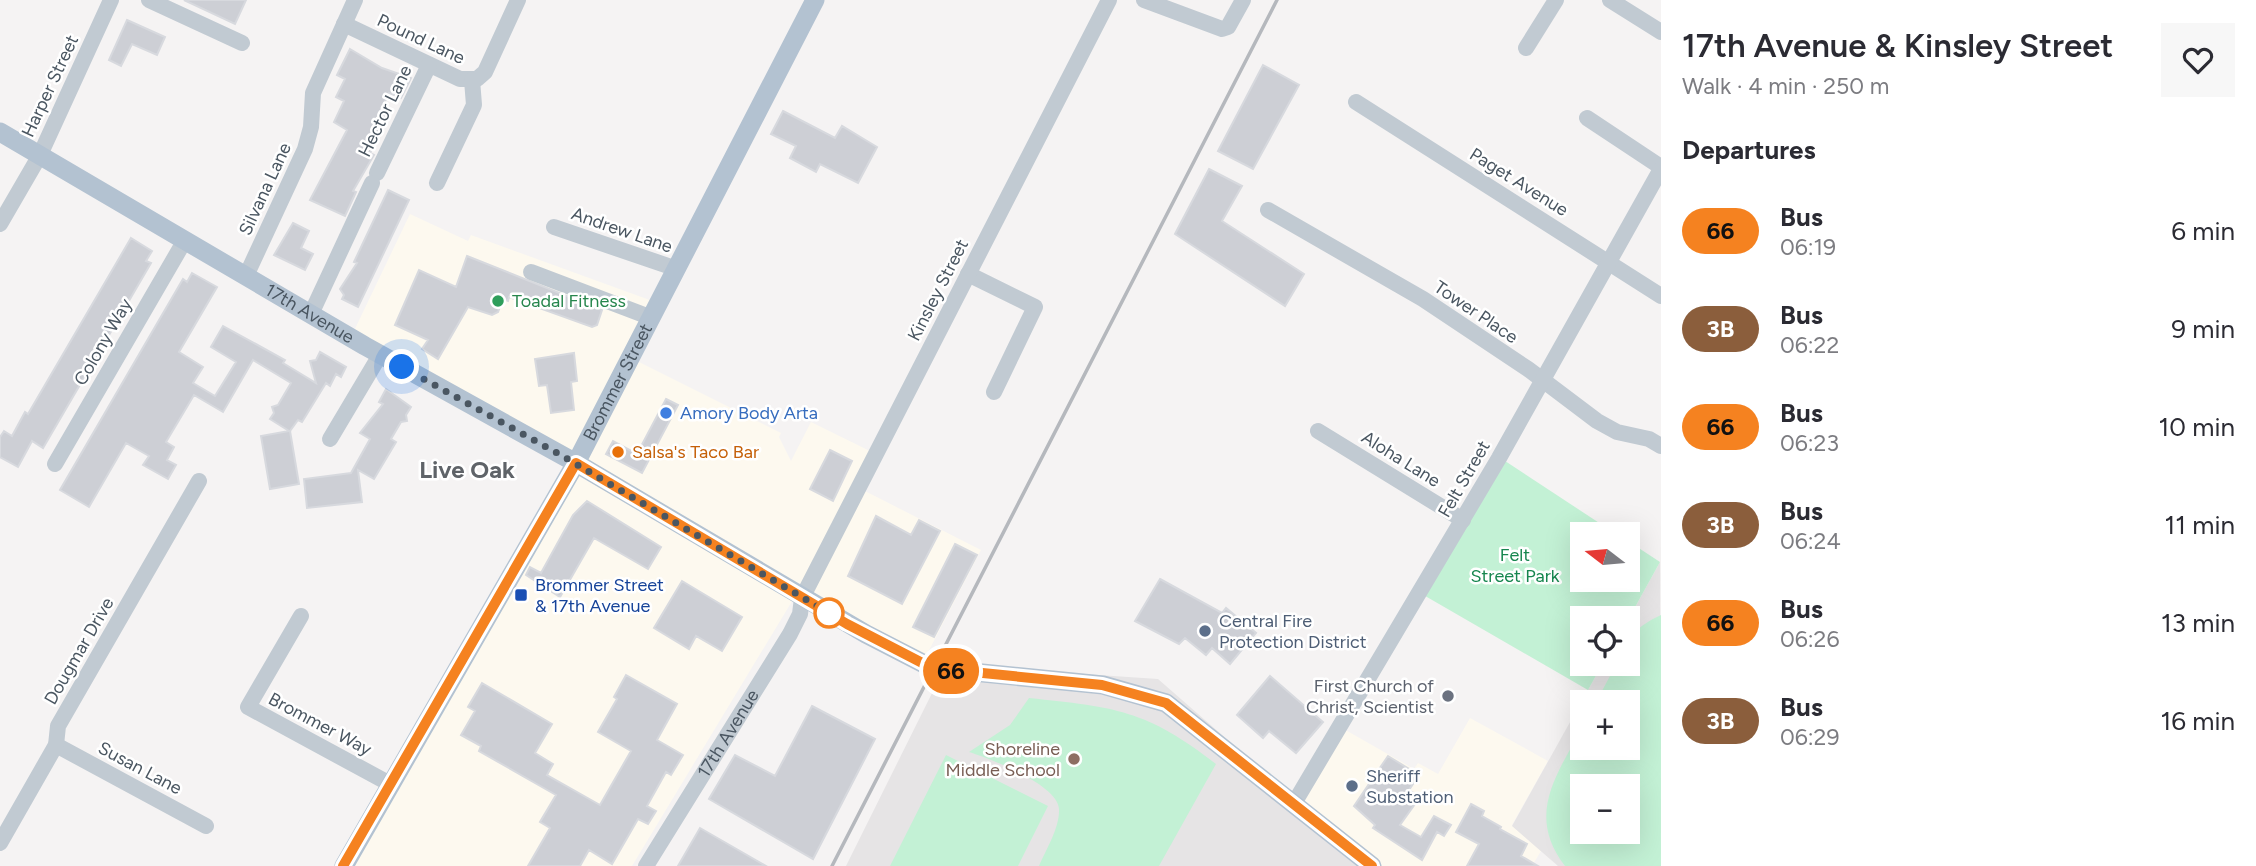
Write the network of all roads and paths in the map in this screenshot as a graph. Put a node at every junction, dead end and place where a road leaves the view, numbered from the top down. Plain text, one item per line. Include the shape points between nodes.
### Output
1 (111, 0) edge
2 (149, 0) edge
3 (355, 0) edge
4 (518, 0) edge
5 (815, 0) edge
6 (1109, 0) edge
7 (1144, 0) edge
8 (1243, 0) edge
9 (1556, 0) edge
10 (1610, 0) edge
11 (344, 24) junction
12 (1661, 33) edge
13 (242, 43) dead end
14 (1526, 48) dead end
15 (429, 65) junction
16 (472, 80) junction
17 (1356, 102) dead end
18 (1587, 118) dead end
19 (0, 132) edge
20 (40, 155) junction
21 (1661, 168) edge
22 (437, 183) dead end
23 (1268, 210) dead end
24 (0, 223) edge
25 (554, 227) dead end
26 (185, 240) junction
27 (1607, 260) junction
28 (677, 269) junction
29 (531, 272) dead end
30 (968, 274) junction
31 (246, 276) junction
32 (1661, 296) edge
33 (311, 314) junction
34 (652, 318) junction
35 (380, 355) junction
36 (1543, 380) junction
37 (994, 392) dead end
38 (1318, 431) dead end
39 (330, 439) dead end
40 (1661, 446) edge
41 (576, 463) junction
42 (55, 464) dead end
43 (199, 481) dead end
44 (1463, 520) junction
45 (803, 597) junction
46 (301, 615) dead end
47 (56, 745) junction
48 (392, 785) junction
49 (1293, 805) junction
50 (206, 826) dead end
51 (0, 843) edge
52 (344, 866) edge
53 (646, 866) edge
54 (1372, 866) edge

1 - 20 street, Harper Street
2 - 13 street
3 - 11 street, Silvana Lane
4 - 16 street, Pound Lane via 485,72
5 - 28 main road, Brommer Street
6 - 30 street, Kinsley Street
7 - 8 street via 1222,29 1228,27
9 - 14 street
10 - 12 street
11 - 15 street, Pound Lane
11 - 31 street, Silvana Lane via 313,93 305,149
15 - 16 street, Pound Lane
15 - 33 street, Hector Lane
16 - 22 street via 474,106
17 - 27 street, Paget Avenue
18 - 21 street
19 - 20 main road, 17th Avenue
20 - 24 street, Harper Street
20 - 26 main road, 17th Avenue
21 - 27 street, Felt Street
23 - 36 street, Tower Place via 1423,299
25 - 28 street, Andrew Lane
26 - 31 main road, 17th Avenue
26 - 42 street, Colony Way
27 - 32 street, Paget Avenue
27 - 36 street, Felt Street
28 - 34 main road, Brommer Street
29 - 34 street
30 - 37 street via 1035,307
30 - 45 street, Kinsley Street
31 - 33 main road, 17th Avenue
33 - 35 main road, 17th Avenue
34 - 41 main road, Brommer Street
35 - 39 street
35 - 41 main road, 17th Avenue
36 - 40 street, Tower Place via 1607,427
36 - 44 street, Felt Street
38 - 44 street, Aloha Lane
41 - 45 main road, 17th Avenue
41 - 48 main road, Brommer Street
43 - 47 street, Dougmar Drive via 58,726
44 - 49 street, Felt Street
45 - 49 main road, 17th Avenue via 932,668 1102,685 1166,703
45 - 53 street, 17th Avenue via 790,634
46 - 48 street, Brommer Way via 248,707
47 - 50 street, Susan Lane
47 - 51 street, Dougmar Drive
48 - 52 main road, Brommer Street
49 - 54 main road, 17th Avenue

